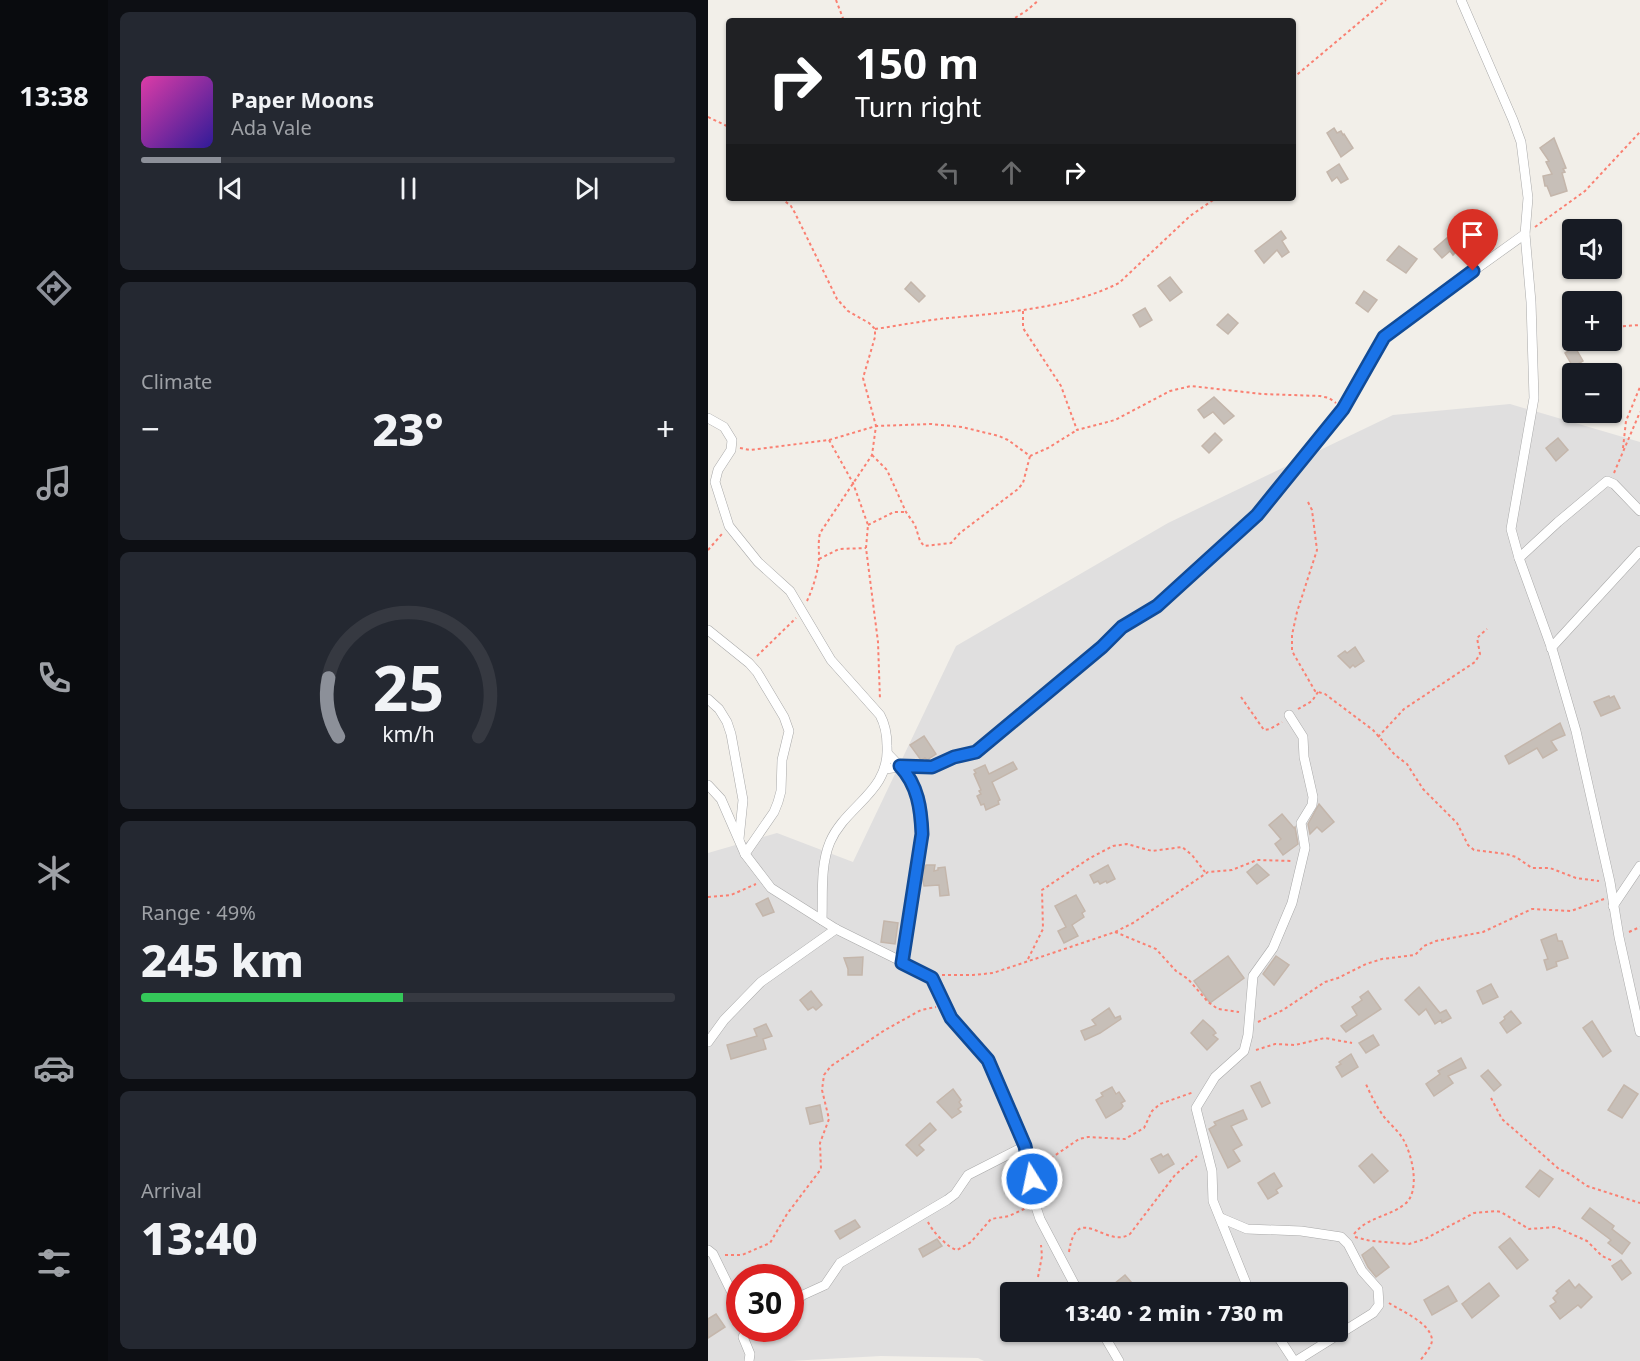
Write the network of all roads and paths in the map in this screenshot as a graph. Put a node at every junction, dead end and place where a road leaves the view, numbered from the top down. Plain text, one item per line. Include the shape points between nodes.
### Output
1 (836, 0) edge
2 (1039, 0) edge
3 (1386, 0) edge
4 (1461, 0) edge
5 (843, 18) edge
6 (1015, 18) edge
7 (1296, 75) edge
8 (708, 117) edge
9 (726, 126) edge
10 (1640, 132) edge
11 (785, 201) edge
12 (1212, 201) edge
13 (1525, 234) junction
14 (1023, 311) junction
15 (1640, 325) edge
16 (1622, 326) edge
17 (875, 329) junction
18 (1640, 387) edge
19 (1343, 409) junction
20 (1640, 412) edge
21 (708, 418) edge
22 (876, 426) junction
23 (1077, 430) junction
24 (829, 440) junction
25 (732, 445) junction
26 (1622, 453) junction
27 (872, 455) junction
28 (1030, 456) junction
29 (1610, 481) junction
30 (853, 483) junction
31 (1308, 502) dead end
32 (1640, 511) edge
33 (906, 512) junction
34 (868, 525) junction
35 (729, 526) junction
36 (866, 548) junction
37 (708, 550) edge
38 (1640, 551) edge
39 (1519, 558) junction
40 (819, 559) junction
41 (801, 612) junction
42 (1487, 629) dead end
43 (708, 630) edge
44 (1551, 648) junction
45 (749, 663) junction
46 (1318, 692) junction
47 (1241, 697) dead end
48 (708, 699) edge
49 (880, 715) junction
50 (1289, 716) junction
51 (1378, 736) junction
52 (888, 754) junction
53 (900, 766) junction
54 (885, 769) junction
55 (708, 785) edge
56 (738, 842) junction
57 (745, 854) junction
58 (1302, 861) junction
59 (1640, 866) edge
60 (1205, 873) junction
61 (763, 880) junction
62 (1610, 882) junction
63 (708, 897) edge
64 (1612, 901) junction
65 (822, 920) junction
66 (1640, 927) edge
67 (836, 929) junction
68 (1115, 932) junction
69 (1619, 937) junction
70 (1028, 959) junction
71 (902, 963) junction
72 (927, 974) junction
73 (947, 1010) junction
74 (1250, 1011) junction
75 (1249, 1025) junction
76 (1640, 1032) edge
77 (708, 1042) edge
78 (1352, 1042) dead end
79 (1242, 1055) junction
80 (1365, 1082) dead end
81 (1208, 1087) junction
82 (1491, 1098) dead end
83 (1025, 1146) junction
84 (1206, 1150) junction
85 (1031, 1172) junction
86 (1640, 1203) edge
87 (1035, 1204) junction
88 (924, 1214) junction
89 (1221, 1218) junction
90 (1041, 1239) dead end
91 (711, 1252) edge
92 (1613, 1261) dead end
93 (1067, 1270) junction
94 (1038, 1277) dead end
95 (726, 1281) edge
96 (1073, 1282) edge
97 (1246, 1282) edge
98 (1379, 1292) junction
99 (804, 1295) edge
100 (744, 1342) edge
101 (1108, 1342) edge
102 (1282, 1342) edge
103 (749, 1361) edge
104 (1119, 1361) edge
105 (1295, 1361) edge
106 (1420, 1361) edge

1 - 5 path
2 - 6 path
3 - 7 path
4 - 13 street via 1521,142 1528,198
8 - 9 path
10 - 13 path via 1584,191
11 - 17 path via 795,213 837,299
12 - 14 path via 1190,216 1119,283 1089,295
13 - 19 street via 1384,337
13 - 39 street via 1532,302 1534,398 1511,522
14 - 17 path
14 - 23 path via 1023,328 1061,386
15 - 16 path
17 - 22 path via 863,378
18 - 26 path via 1626,421
19 - 23 path via 1320,396 1191,386 1170,391 1116,420
19 - 53 street via 1257,515 1157,606 1122,627 981,750 932,767
20 - 26 path
21 - 25 street via 724,427
22 - 24 path
22 - 27 path
22 - 28 path via 962,427 999,436
23 - 28 path
24 - 25 path via 750,450
24 - 30 path
25 - 35 street via 715,476
26 - 29 path
27 - 30 path
27 - 33 path via 887,470
28 - 33 path via 1018,489 951,543 921,544
29 - 32 street
29 - 39 street
30 - 34 path
30 - 40 path via 820,533
31 - 46 path via 1317,550 1297,612 1292,651 1311,687
33 - 34 path via 894,512
34 - 36 path
35 - 37 path
35 - 41 street via 758,562 786,586
36 - 40 path via 839,549
36 - 49 path via 878,642
38 - 44 street
39 - 44 street
40 - 41 path via 812,592
41 - 45 path
41 - 49 street via 831,660
42 - 51 path via 1477,638 1480,654 1475,662 1404,709
43 - 45 street
44 - 62 street via 1576,731
45 - 57 street via 789,731 778,802
46 - 50 path via 1312,701
46 - 51 path
47 - 50 path via 1264,730
48 - 56 street via 719,709 731,734 743,800
49 - 52 street via 885,724
50 - 58 street via 1303,737 1313,797 1301,823 1305,848
51 - 62 path via 1457,823 1474,850 1511,855 1532,868 1550,868 1576,878
52 - 53 street
52 - 54 street
53 - 54 street
53 - 71 street via 915,789 922,834
54 - 65 street via 830,843 824,866
55 - 56 street via 721,799
56 - 57 street
57 - 61 street
58 - 60 path via 1262,859 1232,870
58 - 74 street via 1288,913 1273,948 1253,976
59 - 64 street
60 - 68 path
60 - 70 path via 1182,847 1152,851 1127,844 1113,846 1042,890 1043,929
61 - 63 path via 738,893
61 - 65 street
62 - 64 street
64 - 69 street
64 - 75 path via 1571,911 1532,909 1484,932 1436,941 1415,955 1366,964 1325,982 1270,1018
65 - 67 street
66 - 69 path
67 - 71 street
67 - 77 street via 761,982
68 - 70 path
68 - 74 path via 1156,949 1218,1009
69 - 76 street
70 - 72 path via 993,973
71 - 72 street
72 - 73 street
73 - 83 street via 993,1068
73 - 91 path via 921,1010 831,1066 824,1075 822,1089 829,1119 820,1143 822,1165 816,1177 770,1243 742,1255
74 - 75 street
75 - 79 street
78 - 79 path via 1325,1038 1295,1045 1275,1044
79 - 81 street via 1220,1071
80 - 92 path via 1384,1118 1403,1139 1412,1166 1413,1186 1411,1197 1404,1204 1366,1222 1353,1236 1409,1244 1480,1211 1496,1211 1529,1228 1556,1227 1587,1241
81 - 84 street via 1196,1113
81 - 85 path via 1160,1104 1144,1128 1129,1137 1079,1139
82 - 86 path via 1502,1119 1559,1169 1587,1186
83 - 85 street
83 - 88 street via 968,1175 951,1197
84 - 89 street via 1212,1171 1213,1201
84 - 93 path via 1175,1175 1125,1237 1109,1236 1089,1227 1074,1233
85 - 87 street
87 - 88 path via 991,1219 968,1245 954,1250 935,1234
87 - 93 street
88 - 99 street via 840,1263 825,1285
89 - 97 street
89 - 98 street via 1247,1230 1337,1235 1348,1244
90 - 94 path
91 - 95 street
93 - 96 street
98 - 105 street via 1379,1305 1373,1313
98 - 106 path via 1427,1329 1432,1341
100 - 103 street
101 - 104 street
102 - 105 street

